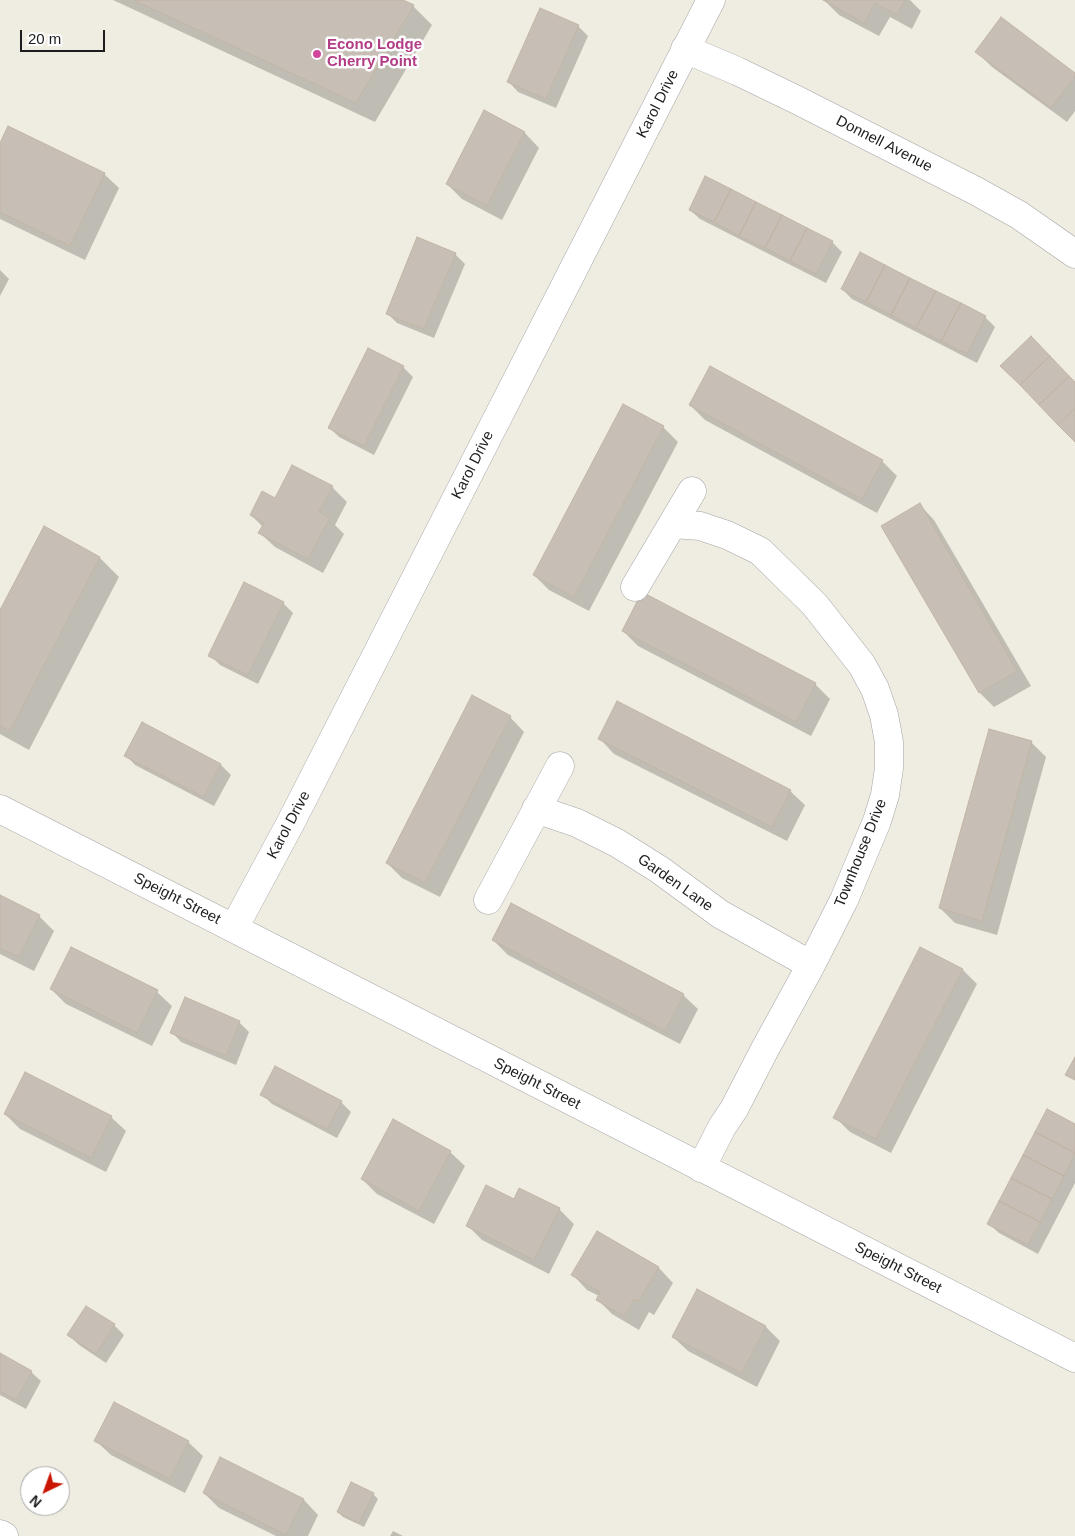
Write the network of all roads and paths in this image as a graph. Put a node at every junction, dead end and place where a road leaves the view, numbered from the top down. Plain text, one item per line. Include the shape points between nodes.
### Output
1 (711, 0) edge
2 (685, 49) junction
3 (1075, 254) edge
4 (692, 491) dead end
5 (674, 524) junction
6 (635, 587) dead end
7 (560, 766) dead end
8 (0, 809) edge
9 (536, 809) junction
10 (488, 900) dead end
11 (234, 928) junction
12 (811, 965) junction
13 (701, 1168) junction
14 (1074, 1356) edge
15 (0, 1534) edge
16 (4, 1536) edge

1 - 2 street, Karol Drive
2 - 3 street, Donnell Avenue via 797,100 976,191 1019,215
2 - 11 street, Karol Drive
4 - 5 street
5 - 6 street
5 - 12 street, Townhouse Drive via 700,526 760,551 815,605 846,642 875,689 884,715 889,768 877,821 844,900
7 - 9 street
8 - 11 street, Speight Street
9 - 10 street
9 - 12 street, Garden Lane via 577,823 617,843 720,914
11 - 13 street, Speight Street
12 - 13 street, Townhouse Drive
13 - 14 street, Speight Street
15 - 16 street

